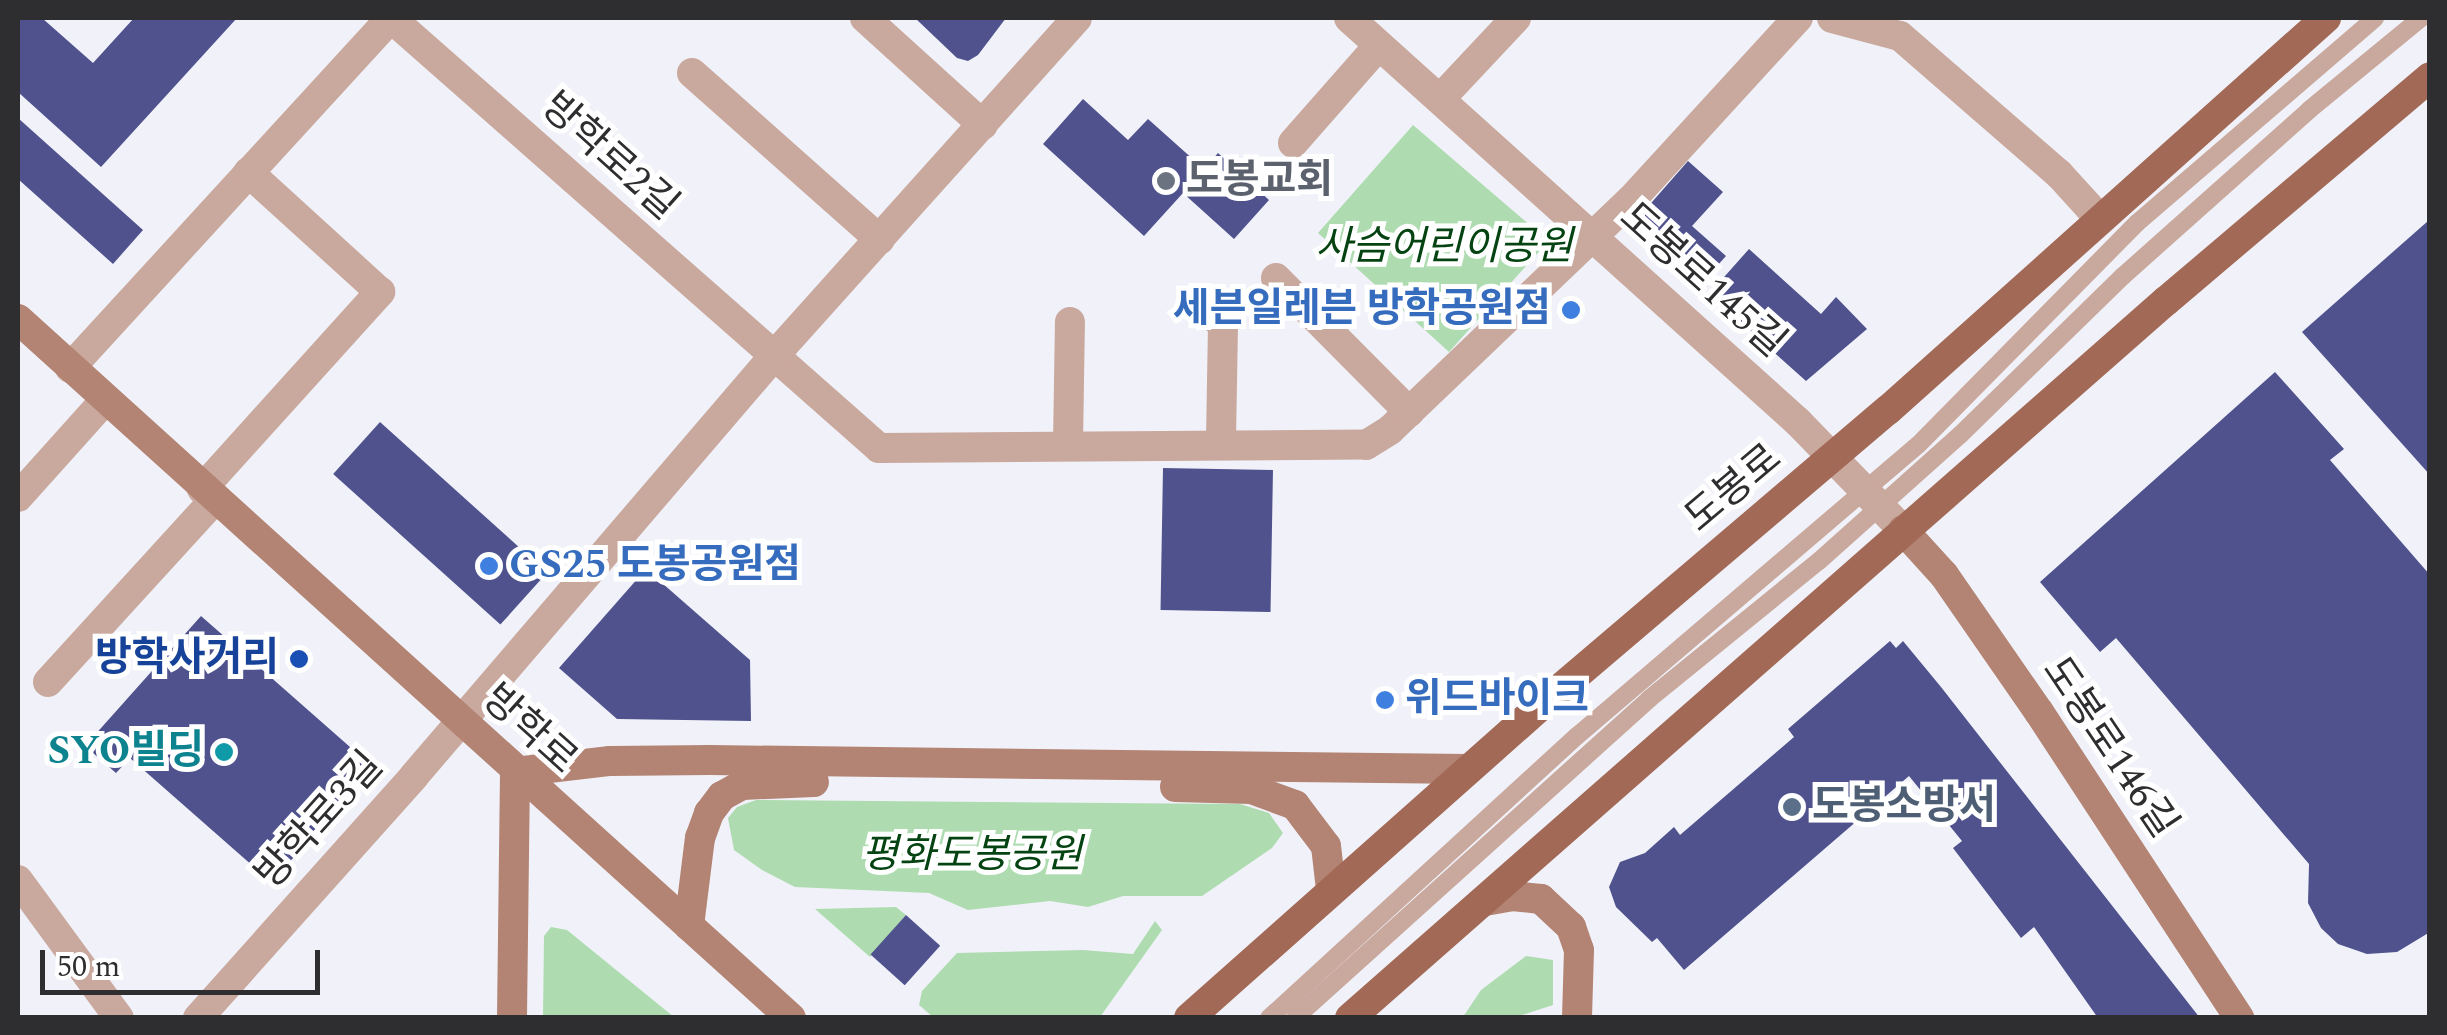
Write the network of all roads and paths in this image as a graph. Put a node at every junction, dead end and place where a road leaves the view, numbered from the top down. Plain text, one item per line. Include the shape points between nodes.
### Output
1 (391, 18) edge
2 (864, 18) edge
3 (1349, 18) edge
4 (1516, 18) edge
5 (1798, 18) edge
6 (1832, 18) edge
7 (2326, 18) edge
8 (2375, 18) edge
9 (2421, 18) edge
10 (1069, 20) edge
11 (1379, 45) junction
12 (692, 74) dead end
13 (2430, 77) edge
14 (1440, 99) junction
15 (984, 125) junction
16 (1293, 143) dead end
17 (248, 172) junction
18 (2099, 218) junction
19 (1592, 236) junction
20 (880, 240) junction
21 (1276, 278) dead end
22 (1206, 310) dead end
23 (18, 319) edge
24 (1070, 322) dead end
25 (774, 356) junction
26 (70, 368) junction
27 (105, 400) junction
28 (1409, 412) junction
29 (1068, 445) junction
30 (1220, 445) junction
31 (1832, 458) junction
32 (208, 495) junction
33 (18, 497) edge
34 (1872, 498) junction
35 (1903, 530) junction
36 (48, 682) dead end
37 (460, 722) junction
38 (1469, 769) junction
39 (515, 772) junction
40 (18, 880) edge
41 (1331, 889) junction
42 (1485, 901) junction
43 (689, 926) junction
44 (118, 1018) edge
45 (198, 1018) edge
46 (512, 1018) edge
47 (791, 1018) edge
48 (1190, 1018) edge
49 (1270, 1018) edge
50 (1295, 1018) edge
51 (1350, 1018) edge
52 (1577, 1018) edge
53 (2239, 1018) edge

1 - 17 street
1 - 25 street, 방학로2길
2 - 15 street
3 - 11 street, 도봉로145길
4 - 14 street
5 - 19 street, 방학로2길
6 - 18 street via 1900,36 2059,174
7 - 18 main road, 도봉로
8 - 34 lane via 2149,212
9 - 34 lane via 2123,276 1960,435
10 - 15 street
11 - 14 street, 도봉로145길
11 - 16 street
12 - 20 street
13 - 35 main road
14 - 19 street, 도봉로145길
15 - 20 street
17 - 26 street
17 - 32 street via 380,292
18 - 31 main road, 도봉로
19 - 28 street, 방학로2길
19 - 31 street, 도봉로145길
20 - 25 street
21 - 28 street
22 - 30 street via 1223,325
23 - 26 main road, 방학로
24 - 29 street
25 - 29 street, 방학로2길 via 879,448
25 - 37 street
26 - 27 main road, 방학로
27 - 32 main road, 방학로
27 - 33 street
28 - 30 street, 방학로2길 via 1366,445
29 - 30 street, 방학로2길
31 - 34 street, 도봉로145길
31 - 38 main road, 도봉로
32 - 36 street
32 - 37 main road, 방학로
34 - 35 street, 도봉로145길
34 - 49 lane via 1577,736
34 - 50 lane via 1776,597 1649,699
35 - 42 main road
35 - 53 main road, 도봉로146길 via 1944,575
37 - 39 main road, 방학로
37 - 45 street, 방학로3길
38 - 39 main road via 710,760 610,761
38 - 41 main road, 도봉로
39 - 43 main road, 방학로
39 - 46 main road
40 - 44 street
41 - 43 main road via 1326,846 1315,827 1283,797 1252,790 760,783 722,796 709,814
41 - 48 main road, 도봉로
42 - 51 main road
42 - 52 main road via 1541,899 1571,927 1579,950
43 - 47 main road, 방학로

